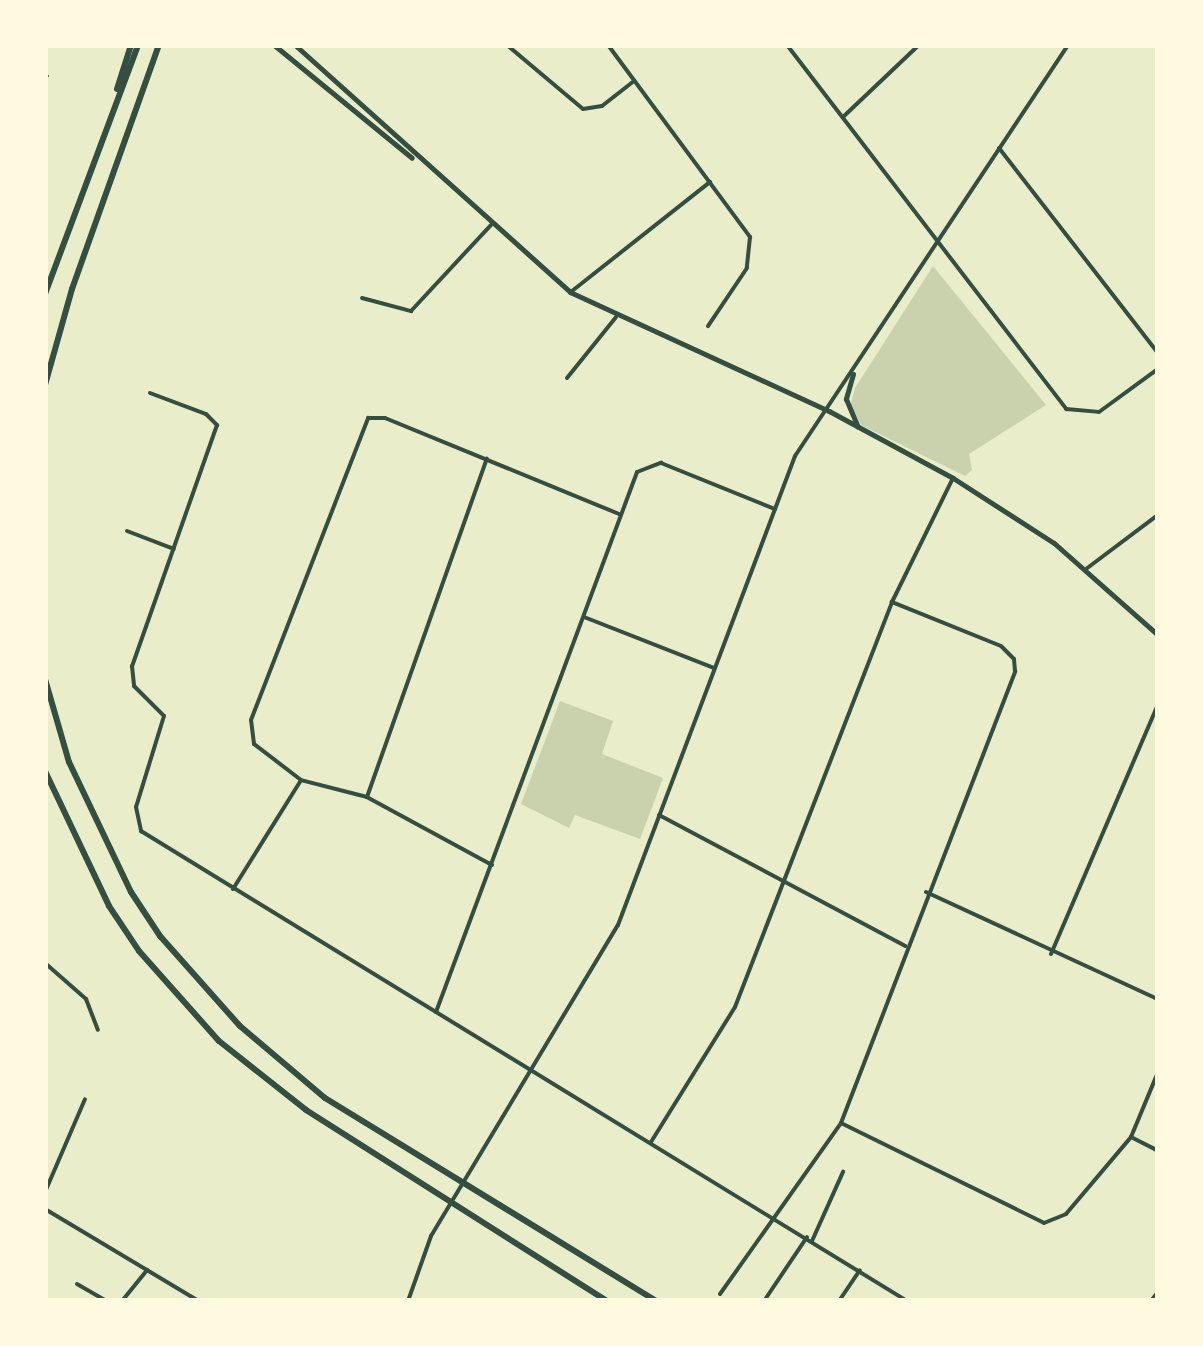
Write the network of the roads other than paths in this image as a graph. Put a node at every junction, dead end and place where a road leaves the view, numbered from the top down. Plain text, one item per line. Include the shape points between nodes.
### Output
1 (134, 45) edge
2 (160, 45) edge
3 (296, 45) edge
4 (506, 45) edge
5 (608, 45) edge
6 (787, 45) edge
7 (919, 45) edge
8 (1068, 45) edge
9 (278, 46) edge
10 (287, 56) junction
11 (634, 82) junction
12 (843, 117) junction
13 (999, 148) junction
14 (419, 162) junction
15 (710, 182) junction
16 (490, 225) junction
17 (937, 246) junction
18 (570, 292) junction
19 (45, 294) edge
20 (362, 298) dead end
21 (616, 317) junction
22 (708, 326) dead end
23 (1158, 353) edge
24 (1158, 369) edge
25 (853, 374) junction
26 (567, 378) dead end
27 (45, 385) edge
28 (150, 392) dead end
29 (829, 411) junction
30 (858, 428) junction
31 (487, 460) junction
32 (954, 478) junction
33 (775, 509) junction
34 (619, 514) junction
35 (1158, 515) edge
36 (127, 532) dead end
37 (174, 549) junction
38 (1086, 569) junction
39 (892, 602) junction
40 (584, 617) junction
41 (1158, 635) edge
42 (714, 668) junction
43 (45, 679) edge
44 (1158, 704) edge
45 (45, 771) edge
46 (301, 780) junction
47 (367, 796) junction
48 (659, 814) junction
49 (492, 865) junction
50 (785, 879) junction
51 (233, 889) junction
52 (926, 892) junction
53 (905, 946) junction
54 (1051, 954) junction
55 (45, 963) edge
56 (1158, 998) edge
57 (436, 1012) junction
58 (98, 1030) dead end
59 (533, 1071) junction
60 (1158, 1072) edge
61 (85, 1099) dead end
62 (841, 1124) junction
63 (1131, 1137) junction
64 (650, 1142) junction
65 (1158, 1151) edge
66 (843, 1172) dead end
67 (462, 1185) junction
68 (45, 1192) edge
69 (452, 1203) junction
70 (45, 1209) edge
71 (772, 1216) junction
72 (809, 1239) junction
73 (147, 1270) junction
74 (860, 1270) junction
75 (77, 1284) dead end
76 (1158, 1292) edge
77 (720, 1294) dead end
78 (106, 1301) edge
79 (122, 1301) edge
80 (199, 1301) edge
81 (408, 1301) edge
82 (607, 1301) edge
83 (656, 1301) edge
84 (764, 1301) edge
85 (839, 1301) edge
86 (907, 1301) edge
87 (1151, 1301) edge

1 - 19 main road
2 - 27 main road via 72,289
3 - 10 street
3 - 14 street
4 - 11 street via 583,109 602,106
5 - 11 street
6 - 12 street
7 - 12 street
8 - 13 street
9 - 10 street
10 - 14 street
11 - 15 street
12 - 17 street
13 - 17 street
13 - 23 street
14 - 16 street
15 - 18 street
15 - 22 street via 752,246 748,268
16 - 18 street
16 - 20 street via 411,311
17 - 24 street via 1066,409 1099,412
17 - 25 street
18 - 21 street
21 - 26 street
21 - 29 street
25 - 29 street
25 - 30 street via 846,399
28 - 37 street via 211,416 217,430
29 - 30 street
29 - 33 street via 796,456
30 - 32 street
31 - 34 street
31 - 46 street via 376,416 358,431 252,720 254,744
31 - 47 street
32 - 38 street
32 - 39 street
33 - 34 street via 652,461 636,472
33 - 42 street
34 - 40 street
35 - 38 street
36 - 37 street
37 - 51 street via 132,666 134,686 164,716 136,806 150,840
38 - 41 street
39 - 50 street
39 - 52 street via 1001,646 1016,665
40 - 42 street
40 - 49 street
42 - 48 street
43 - 67 main road via 97,830 172,952 279,1062
44 - 54 street
45 - 69 main road via 109,906 176,996 258,1076
46 - 47 street
46 - 51 street
47 - 49 street
48 - 50 street
48 - 59 street via 618,925
49 - 57 street
50 - 53 street
50 - 64 street via 735,1007
51 - 57 street
52 - 53 street
52 - 54 street
53 - 62 street
54 - 56 street
55 - 58 street via 86,999
57 - 59 street
59 - 64 street
59 - 67 street
60 - 63 street
61 - 68 street
62 - 63 street via 1044,1223 1066,1214
62 - 71 street
63 - 65 street
64 - 71 street
66 - 72 street
67 - 69 street
67 - 83 main road
69 - 81 street via 418,1263
69 - 82 main road
70 - 73 street
71 - 72 street
71 - 77 street
72 - 74 street
72 - 84 street
73 - 79 street
73 - 80 street
74 - 85 street
74 - 86 street
75 - 78 street
76 - 87 street

